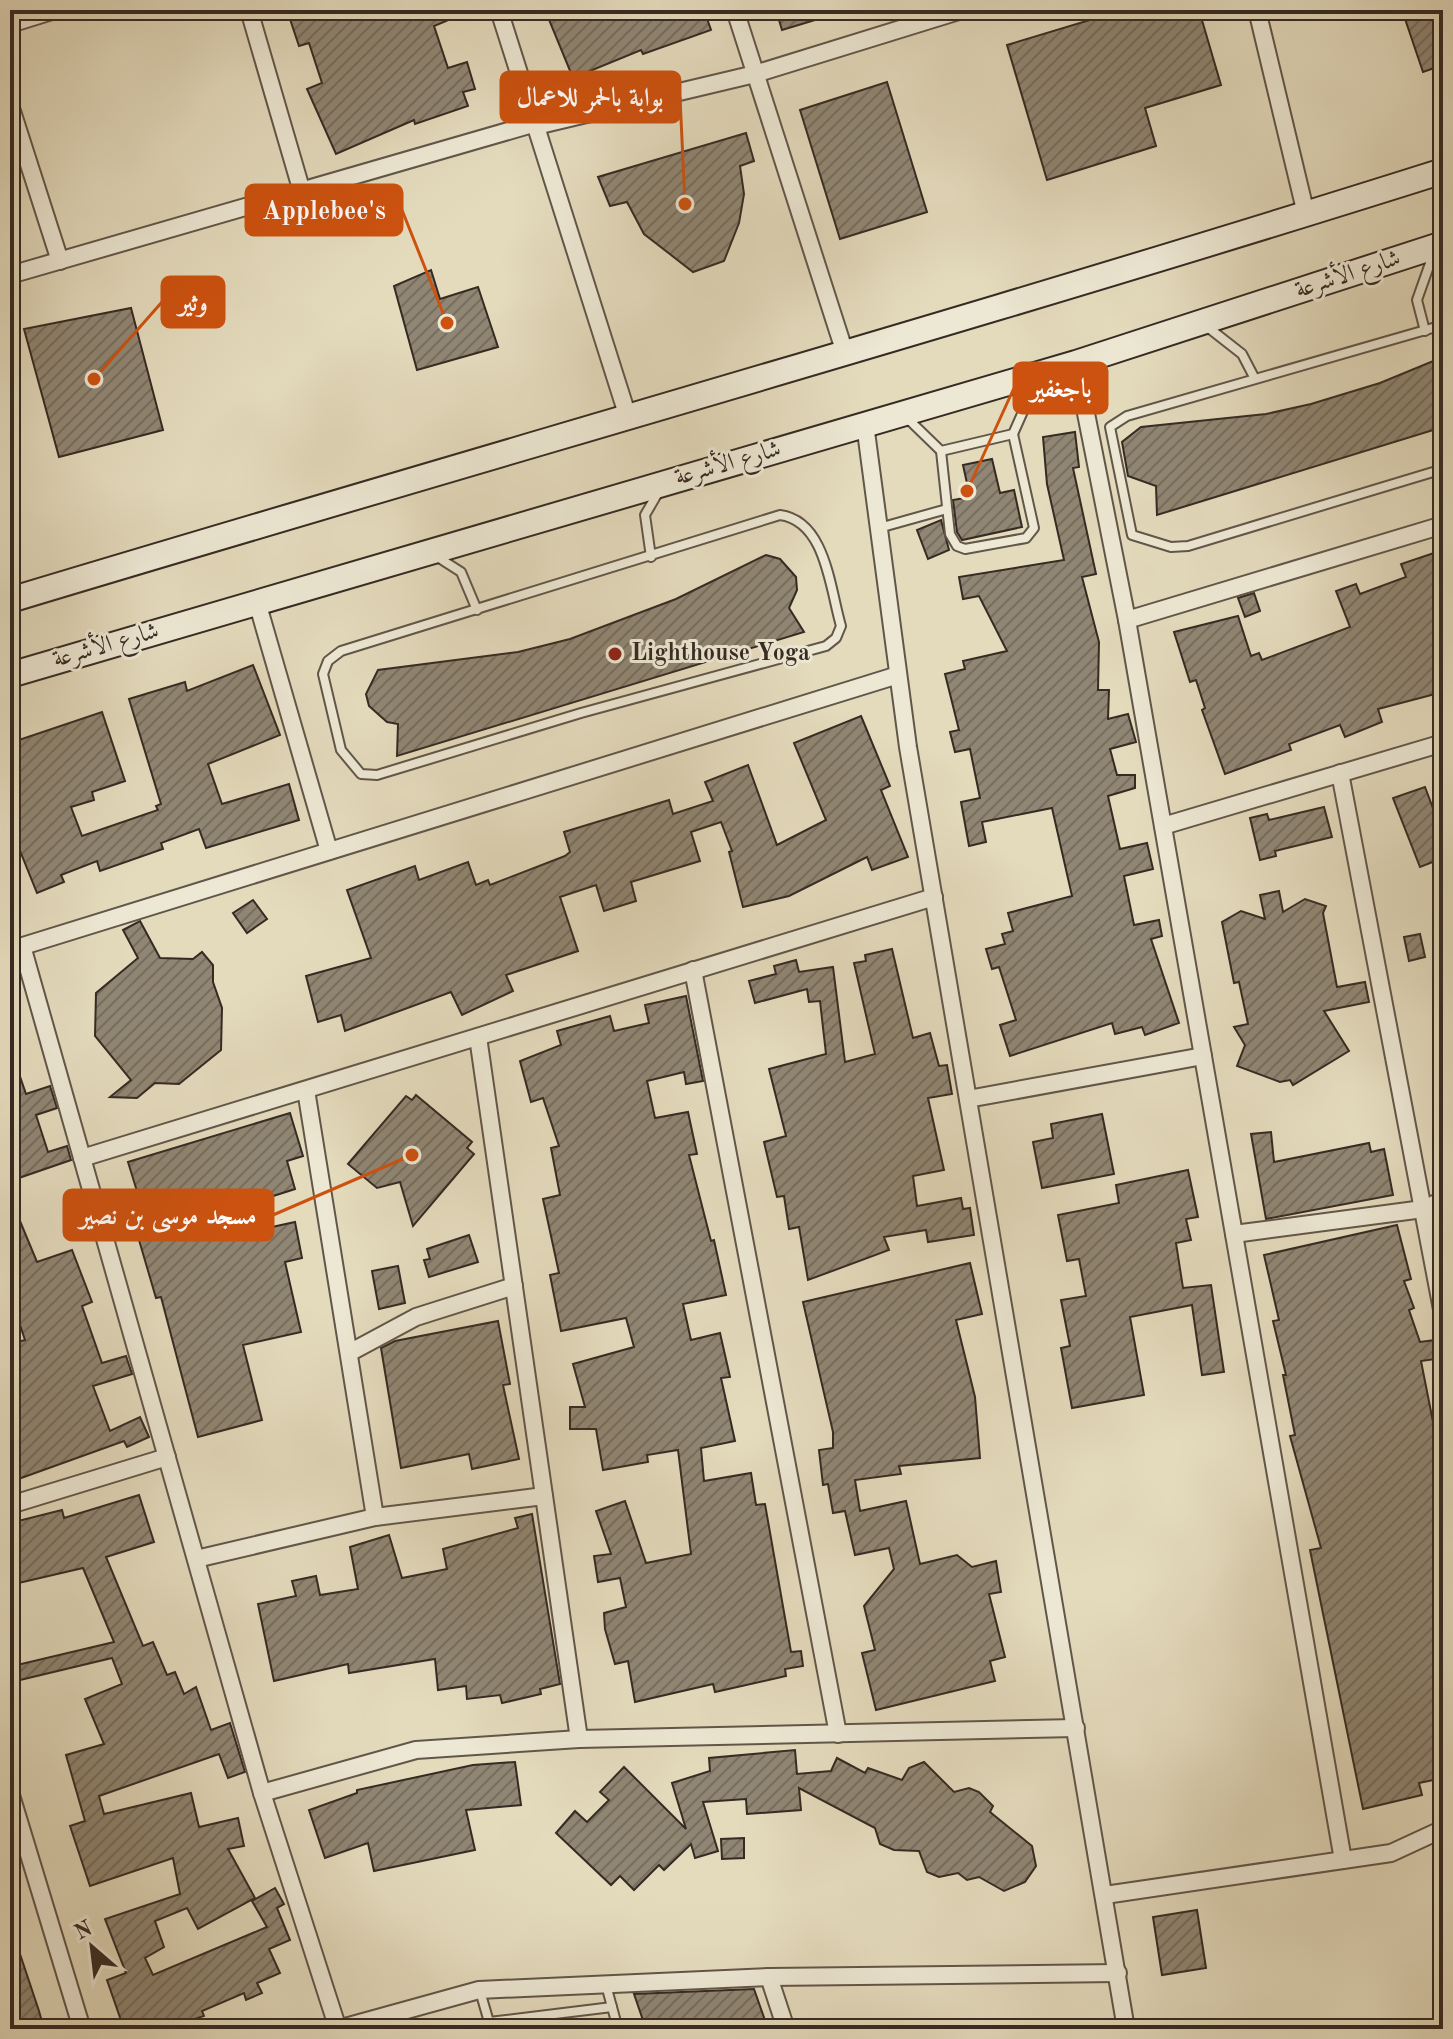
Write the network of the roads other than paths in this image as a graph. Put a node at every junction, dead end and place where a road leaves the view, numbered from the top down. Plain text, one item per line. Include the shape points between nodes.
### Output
1 (55, 10) edge
2 (249, 10) edge
3 (499, 10) edge
4 (735, 10) edge
5 (962, 10) edge
6 (1257, 10) edge
7 (10, 24) edge
8 (755, 74) junction
9 (10, 105) edge
10 (536, 124) junction
11 (1443, 171) edge
12 (302, 192) junction
13 (1306, 214) junction
14 (1440, 245) edge
15 (60, 261) junction
16 (10, 275) edge
17 (1201, 322) junction
18 (1443, 325) edge
19 (1425, 331) junction
20 (845, 353) junction
21 (1076, 363) junction
22 (1041, 373) junction
23 (1254, 377) junction
24 (627, 414) junction
25 (902, 414) junction
26 (865, 424) junction
27 (1013, 434) junction
28 (941, 451) junction
29 (1443, 469) edge
30 (664, 483) junction
31 (947, 509) junction
32 (1443, 525) edge
33 (879, 528) junction
34 (428, 552) junction
35 (651, 557) junction
36 (10, 600) edge
37 (257, 602) junction
38 (477, 610) junction
39 (1127, 620) junction
40 (10, 675) edge
41 (898, 675) junction
42 (1443, 743) edge
43 (1340, 773) junction
44 (1163, 826) junction
45 (329, 851) junction
46 (934, 897) junction
47 (16, 948) edge
48 (693, 970) junction
49 (478, 1037) junction
50 (1203, 1056) junction
51 (306, 1090) junction
52 (968, 1099) junction
53 (82, 1158) junction
54 (1443, 1200) edge
55 (1423, 1209) junction
56 (1234, 1234) junction
57 (514, 1286) junction
58 (1443, 1315) edge
59 (349, 1353) junction
60 (167, 1457) junction
61 (544, 1496) junction
62 (10, 1505) edge
63 (375, 1517) junction
64 (196, 1559) junction
65 (1076, 1728) junction
66 (838, 1734) junction
67 (579, 1739) junction
68 (10, 1792) edge
69 (262, 1793) junction
70 (1443, 1829) edge
71 (1343, 1860) junction
72 (1105, 1895) junction
73 (1118, 1973) junction
74 (769, 1977) junction
75 (606, 1985) junction
76 (479, 1990) junction
77 (612, 2007) junction
78 (490, 2026) edge
79 (82, 2029) edge
80 (338, 2029) edge
81 (618, 2029) edge
82 (786, 2029) edge
83 (1126, 2029) edge

1 - 7 street
2 - 12 street
3 - 10 street
4 - 8 street
5 - 8 street
6 - 13 street
8 - 10 street
8 - 20 street
9 - 15 street
10 - 12 street
10 - 24 street
11 - 13 street
12 - 15 street
13 - 20 street
14 - 17 street, شارع الأشرعة
14 - 19 lane via 1417,300
15 - 16 street
17 - 21 street, شارع الأشرعة
17 - 23 lane via 1242,354
18 - 19 lane
19 - 23 lane
20 - 24 street
21 - 22 street, شارع الأشرعة
21 - 39 street
22 - 25 street, شارع الأشرعة
22 - 27 lane
23 - 29 lane via 1127,416 1110,427 1132,535 1171,547 1188,546
24 - 36 street
25 - 26 street, شارع الأشرعة
25 - 28 lane
26 - 30 street, شارع الأشرعة
26 - 33 street
27 - 28 lane
27 - 31 lane via 1034,528 1031,535 965,549 950,534
28 - 31 lane
30 - 34 street, شارع الأشرعة
30 - 35 lane via 645,515
31 - 33 lane
32 - 39 street
33 - 41 street
34 - 37 street, شارع الأشرعة
34 - 38 lane via 461,572
35 - 38 lane
35 - 38 lane via 780,515 793,517 815,539 841,626 826,646 377,775 361,774 341,750 323,674 328,661 341,651
37 - 40 street, شارع الأشرعة
37 - 45 street
39 - 44 street
41 - 45 street
41 - 46 street
42 - 43 street
43 - 44 street
43 - 55 street
44 - 50 street
45 - 47 street
46 - 48 street
46 - 52 street
47 - 53 street
48 - 49 street
48 - 66 street
49 - 51 street
49 - 57 street
50 - 52 street
50 - 56 street
51 - 53 street
51 - 59 street
52 - 65 street
53 - 60 street
54 - 55 street
55 - 56 street
55 - 58 street
56 - 71 street
57 - 59 street via 416,1317
57 - 61 street
59 - 63 street
60 - 62 street
60 - 64 street
61 - 63 street
61 - 67 street
63 - 64 street
64 - 69 street
65 - 66 street
65 - 72 street
66 - 67 street
67 - 69 street via 416,1750
68 - 79 street
69 - 80 street
70 - 71 street via 1391,1853
71 - 72 street
72 - 73 street
73 - 74 street
73 - 83 street
74 - 75 street
74 - 82 street
75 - 76 street
75 - 77 lane
76 - 78 lane
76 - 80 street
77 - 78 lane
77 - 81 lane

